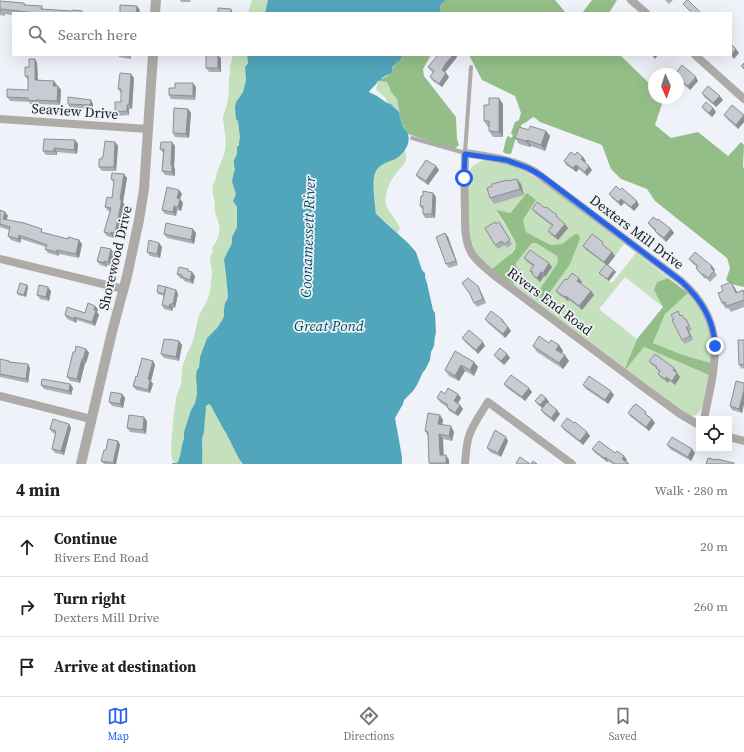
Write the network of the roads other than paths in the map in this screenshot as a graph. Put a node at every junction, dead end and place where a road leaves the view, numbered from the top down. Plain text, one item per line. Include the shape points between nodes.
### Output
1 (156, 0) edge
2 (631, 0) edge
3 (155, 12) edge
4 (645, 12) edge
5 (152, 56) edge
6 (696, 56) edge
7 (471, 66) dead end
8 (744, 99) edge
9 (0, 119) edge
10 (148, 128) junction
11 (412, 138) dead end
12 (465, 154) junction
13 (0, 259) edge
14 (123, 289) junction
15 (0, 396) edge
16 (705, 416) edge
17 (91, 419) junction
18 (696, 423) edge
19 (732, 438) edge
20 (744, 441) edge
21 (80, 464) edge
22 (465, 464) edge
23 (572, 464) edge

1 - 3 street
2 - 4 street
5 - 10 street, Shorewood Drive
6 - 8 street
7 - 12 lane
9 - 10 street, Seaview Drive
10 - 14 street, Shorewood Drive via 144,189
11 - 12 lane
12 - 16 street, Dexters Mill Drive via 506,160 534,171 690,289 705,310 715,339 714,374
12 - 18 street, Rivers End Road via 465,234 470,251 476,260 642,386
13 - 14 street
14 - 17 street, Shorewood Drive
15 - 17 street
17 - 21 street, Shorewood Drive
19 - 20 street
22 - 23 street via 469,435 488,402

